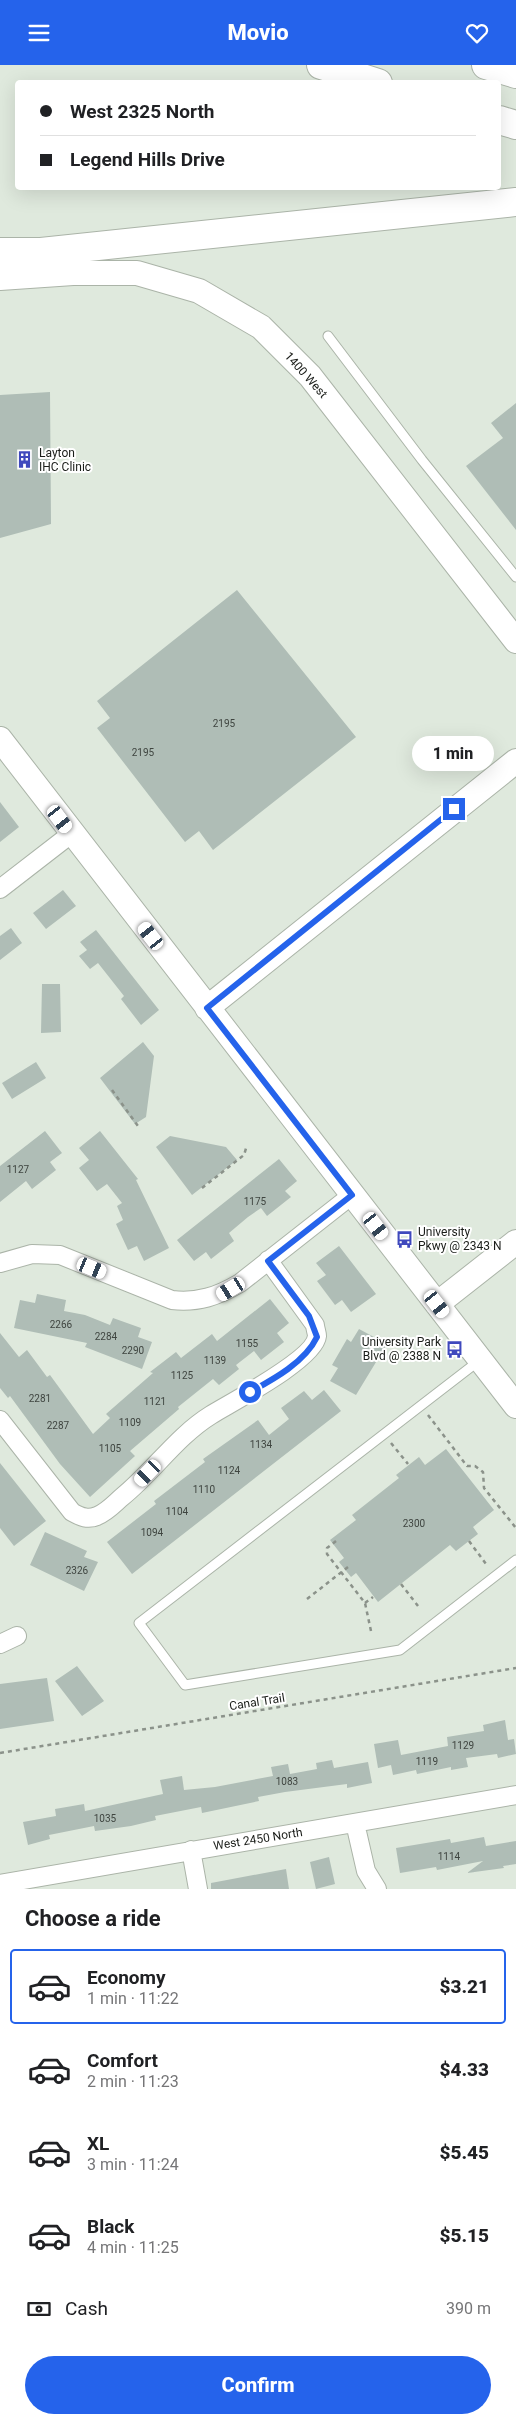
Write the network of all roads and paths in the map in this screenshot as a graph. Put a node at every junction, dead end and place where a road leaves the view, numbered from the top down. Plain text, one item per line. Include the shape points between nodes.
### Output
1 (322, 65) edge
2 (486, 65) edge
3 (516, 74) edge
4 (369, 80) edge
5 (501, 121) edge
6 (516, 125) edge
7 (516, 202) edge
8 (0, 252) edge
9 (0, 278) edge
10 (328, 336) dead end
11 (516, 577) edge
12 (516, 641) edge
13 (0, 739) edge
14 (516, 761) edge
15 (71, 834) junction
16 (0, 889) edge
17 (207, 1008) junction
18 (112, 1090) dead end
19 (138, 1126) dead end
20 (248, 1145) dead end
21 (202, 1188) dead end
22 (352, 1195) junction
23 (516, 1242) edge
24 (268, 1261) junction
25 (0, 1263) edge
26 (437, 1304) junction
27 (480, 1360) junction
28 (516, 1406) edge
29 (428, 1415) dead end
30 (0, 1420) edge
31 (391, 1443) dead end
32 (408, 1464) dead end
33 (516, 1528) edge
34 (336, 1541) dead end
35 (469, 1541) dead end
36 (516, 1560) edge
37 (486, 1564) dead end
38 (348, 1567) dead end
39 (341, 1573) junction
40 (401, 1584) dead end
41 (373, 1597) dead end
42 (307, 1599) dead end
43 (365, 1603) junction
44 (418, 1606) dead end
45 (371, 1631) dead end
46 (17, 1636) dead end
47 (0, 1644) edge
48 (516, 1668) edge
49 (0, 1753) edge
50 (516, 1795) edge
51 (355, 1823) junction
52 (191, 1851) junction
53 (0, 1884) edge
54 (198, 1889) edge
55 (377, 1889) edge

1 - 4 highway
2 - 3 highway
5 - 6 highway
7 - 8 highway via 41,252
9 - 12 street, 1400 West via 137,273 199,291 261,327 310,376
10 - 11 lane
13 - 15 street
14 - 17 street
15 - 16 street
15 - 17 street
17 - 22 street
18 - 19 path
20 - 21 path via 244,1155
22 - 24 street
22 - 26 street
23 - 26 street
24 - 25 street via 222,1294 187,1302 172,1300 60,1255 32,1254
24 - 30 street via 309,1316 317,1337 312,1347 264,1384 209,1416 136,1486 96,1517 84,1518 72,1512
26 - 27 street
27 - 28 street
27 - 36 lane via 139,1623 185,1685 233,1678 400,1650
29 - 33 path via 466,1466 475,1466 483,1471 484,1488
31 - 32 path
34 - 39 path via 326,1551
35 - 37 path
38 - 39 path
39 - 42 path
39 - 43 path
40 - 44 path
41 - 43 path
43 - 45 path
46 - 47 street
48 - 49 path, Canal Trail
50 - 51 street, West 2450 North
51 - 52 street, West 2450 North
51 - 55 street via 366,1871
52 - 53 street, West 2450 North
52 - 54 street

